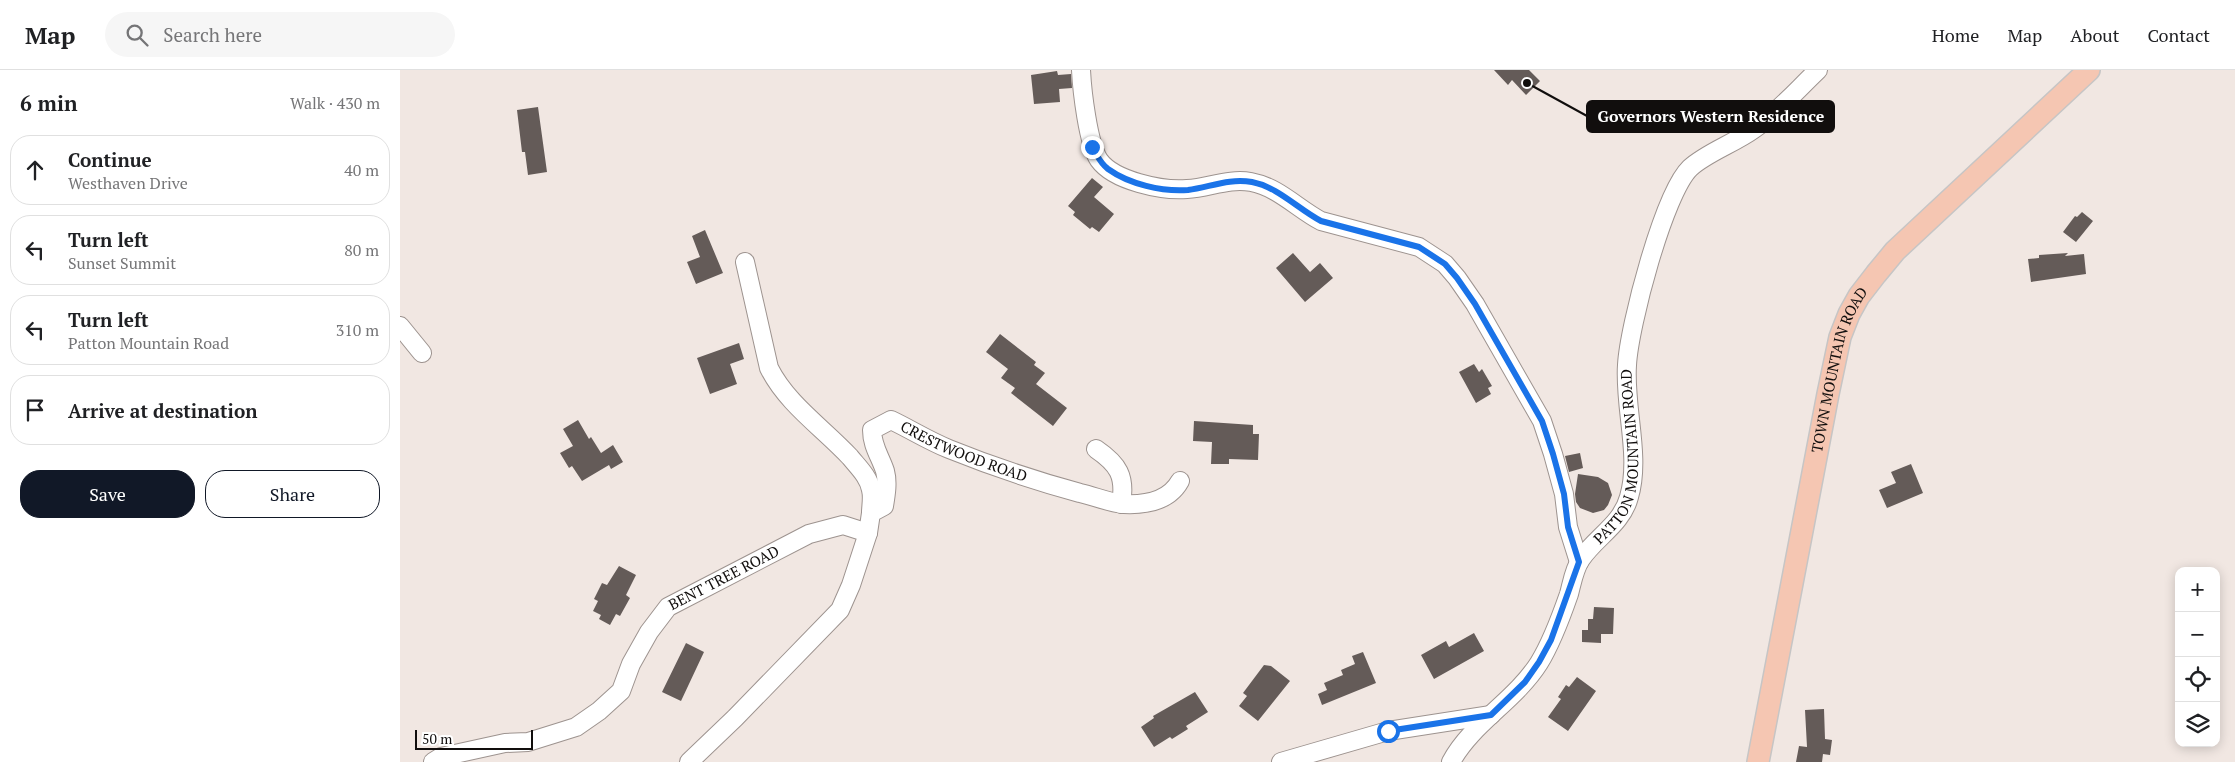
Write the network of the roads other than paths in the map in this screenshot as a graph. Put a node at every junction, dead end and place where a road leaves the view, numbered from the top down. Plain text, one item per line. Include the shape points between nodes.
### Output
1 (1081, 70) edge
2 (1818, 70) edge
3 (2089, 70) edge
4 (746, 262) dead end
5 (400, 326) edge
6 (422, 353) dead end
7 (1096, 449) dead end
8 (1180, 480) dead end
9 (1121, 504) junction
10 (871, 513) junction
11 (868, 533) junction
12 (1579, 562) junction
13 (1491, 715) junction
14 (433, 762) edge
15 (689, 762) edge
16 (1281, 762) edge
17 (1451, 762) edge
18 (1758, 762) edge

1 - 12 street, PATTON MOUNTAIN ROAD via 1092,147 1099,160 1119,175 1168,190 1189,190 1236,181 1258,184 1321,221 1419,247 1445,264 1475,304 1542,421 1564,494 1568,527
2 - 12 street, PATTON MOUNTAIN ROAD via 1761,124 1690,168 1674,193 1644,280 1627,360 1627,405 1633,456 1629,498 1617,520 1590,546
3 - 18 main road, TOWN MOUNTAIN ROAD via 1895,252 1859,296 1849,314 1840,337 1828,394
4 - 10 street via 769,368 790,399 859,468 872,490
5 - 6 street
7 - 9 street via 1113,461 1118,471 1123,491
8 - 9 street via 1176,490 1161,499
9 - 10 street, CRESTWOOD ROAD via 985,462 891,420 872,430 872,441 885,472 887,486 884,506
10 - 11 street
11 - 14 street, BENT TREE ROAD via 843,525 809,534 668,607 645,640 621,691 599,712 576,727 528,742 496,745 441,757
11 - 15 street via 840,610
12 - 13 street via 1551,640 1539,662 1525,682
13 - 16 street via 1388,731
13 - 17 street via 1460,745

